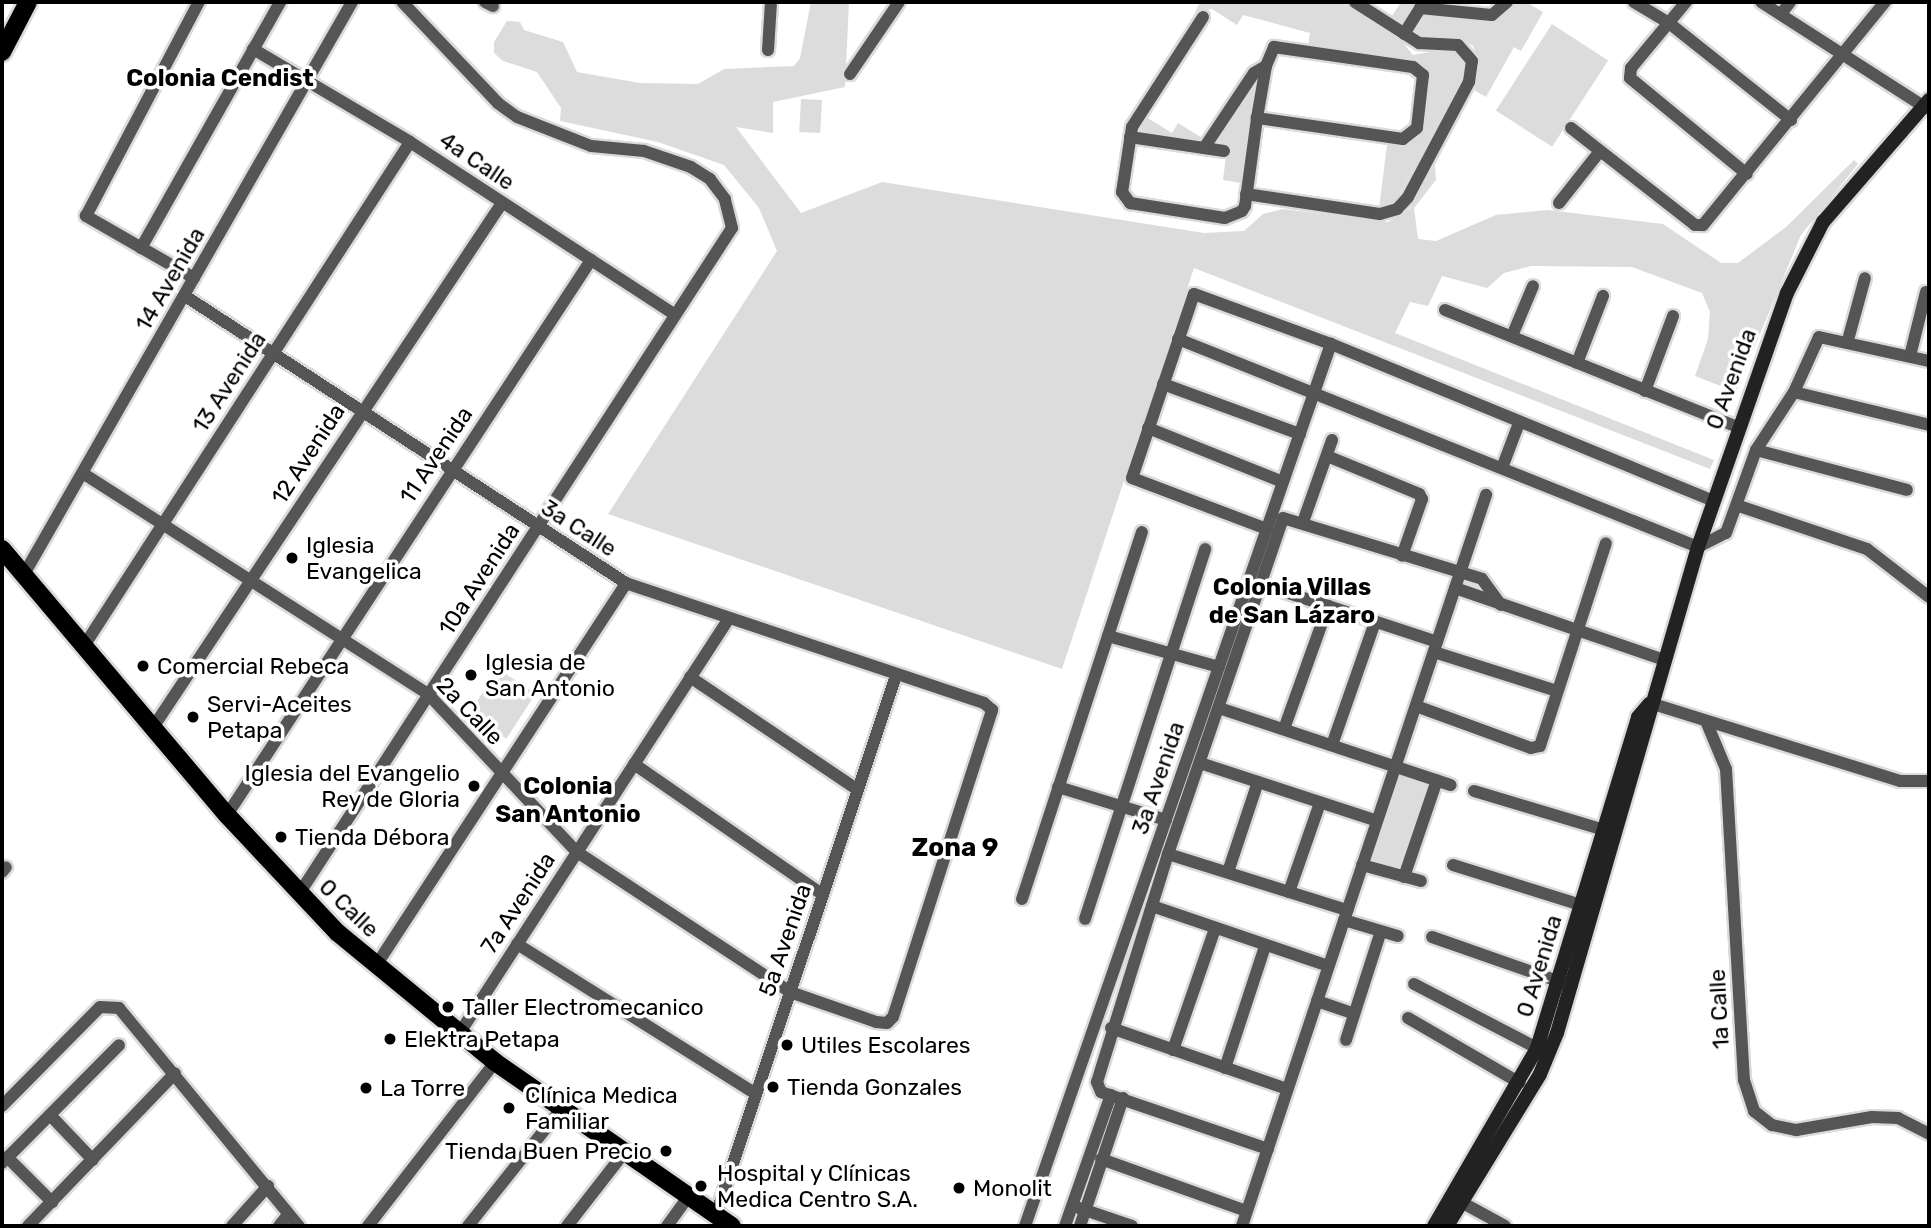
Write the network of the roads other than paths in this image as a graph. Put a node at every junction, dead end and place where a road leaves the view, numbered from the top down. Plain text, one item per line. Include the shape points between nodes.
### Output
1 (28, 2) edge
2 (198, 2) edge
3 (280, 2) edge
4 (352, 2) edge
5 (401, 2) edge
6 (771, 2) edge
7 (899, 2) edge
8 (1355, 2) edge
9 (1507, 2) edge
10 (1634, 2) edge
11 (1686, 2) edge
12 (1761, 2) edge
13 (1790, 2) edge
14 (1885, 2) edge
15 (1422, 5) edge
16 (416, 7) edge
17 (1781, 14) junction
18 (1203, 16) dead end
19 (1669, 23) junction
20 (1404, 34) junction
21 (3, 45) edge
22 (253, 49) junction
23 (768, 50) dead end
24 (1843, 55) junction
25 (1266, 66) junction
26 (850, 74) dead end
27 (309, 79) junction
28 (1928, 106) edge
29 (1257, 118) junction
30 (1791, 120) junction
31 (1571, 128) dead end
32 (1130, 137) junction
33 (411, 142) junction
34 (1204, 148) junction
35 (1224, 151) dead end
36 (1600, 151) junction
37 (1748, 174) junction
38 (1246, 194) junction
39 (502, 203) junction
40 (1559, 203) dead end
41 (141, 248) junction
42 (591, 260) junction
43 (194, 278) junction
44 (1865, 278) dead end
45 (1533, 286) dead end
46 (1926, 292) dead end
47 (185, 296) junction
48 (1603, 296) dead end
49 (1445, 310) dead end
50 (674, 314) junction
51 (1673, 316) dead end
52 (1513, 336) junction
53 (1178, 339) junction
54 (1848, 340) junction
55 (1331, 344) junction
56 (273, 353) junction
57 (1910, 356) junction
58 (1929, 361) edge
59 (1577, 363) junction
60 (1163, 384) junction
61 (1645, 391) junction
62 (1794, 392) junction
63 (1314, 393) junction
64 (361, 411) junction
65 (1519, 423) junction
66 (1929, 425) edge
67 (1737, 427) junction
68 (1149, 428) junction
69 (1300, 434) junction
70 (1332, 440) dead end
71 (1756, 450) junction
72 (1326, 456) junction
73 (1502, 468) junction
74 (451, 470) junction
75 (84, 474) junction
76 (1283, 482) junction
77 (1907, 490) dead end
78 (1486, 495) dead end
79 (1713, 501) junction
80 (1739, 506) junction
81 (1303, 522) junction
82 (163, 523) junction
83 (538, 527) junction
84 (1267, 529) junction
85 (1142, 532) dead end
86 (1606, 543) dead end
87 (1698, 547) junction
88 (1205, 549) dead end
89 (2, 550) edge
90 (1402, 556) junction
91 (1459, 573) junction
92 (23, 576) junction
93 (250, 582) junction
94 (626, 583) junction
95 (1261, 584) junction
96 (1455, 588) junction
97 (1929, 597) edge
98 (1501, 604) junction
99 (1328, 606) junction
100 (727, 620) junction
101 (1375, 622) junction
102 (1577, 631) junction
103 (1108, 636) junction
104 (340, 638) junction
105 (84, 646) junction
106 (1435, 647) junction
107 (1171, 654) junction
108 (1664, 660) junction
109 (1219, 667) junction
110 (896, 676) junction
111 (690, 677) junction
112 (1557, 691) junction
113 (428, 694) junction
114 (1650, 703) junction
115 (1416, 706) junction
116 (1219, 708) junction
117 (1706, 721) junction
118 (152, 729) junction
119 (1284, 729) junction
120 (1332, 745) junction
121 (1200, 763) junction
122 (634, 764) junction
123 (1395, 766) junction
124 (501, 774) junction
125 (1437, 780) junction
126 (1929, 780) edge
127 (1258, 782) junction
128 (1451, 785) dead end
129 (1058, 787) junction
130 (858, 790) junction
131 (1474, 790) dead end
132 (1320, 803) junction
133 (1122, 806) junction
134 (227, 814) junction
135 (1166, 820) junction
136 (1377, 821) junction
137 (1610, 832) junction
138 (577, 852) junction
139 (1168, 854) junction
140 (1362, 865) junction
141 (1452, 865) dead end
142 (1228, 872) junction
143 (1404, 877) junction
144 (1421, 881) dead end
145 (1289, 892) junction
146 (299, 894) junction
147 (823, 895) junction
148 (1022, 899) dead end
149 (1581, 905) junction
150 (1152, 906) junction
151 (1345, 915) junction
152 (1085, 919) dead end
153 (1215, 929) junction
154 (1381, 931) junction
155 (1398, 936) dead end
156 (1432, 937) dead end
157 (517, 944) junction
158 (1265, 946) junction
159 (1328, 966) junction
160 (375, 967) junction
161 (1566, 983) junction
162 (1414, 984) dead end
163 (790, 992) junction
164 (1317, 1001) junction
165 (1354, 1014) junction
166 (1408, 1018) dead end
167 (887, 1024) joint
168 (1111, 1028) junction
169 (459, 1034) junction
170 (1346, 1040) dead end
171 (119, 1045) dead end
172 (1537, 1048) junction
173 (1173, 1050) junction
174 (495, 1062) junction
175 (1225, 1068) junction
176 (176, 1073) junction
177 (1520, 1083) junction
178 (1287, 1089) junction
179 (756, 1094) junction
180 (1117, 1097) junction
181 (2, 1106) edge
182 (561, 1109) junction
183 (50, 1115) junction
184 (1929, 1134) edge
185 (1268, 1149) junction
186 (623, 1154) junction
187 (1101, 1159) junction
188 (5, 1160) edge
189 (93, 1160) junction
190 (268, 1186) junction
191 (687, 1198) junction
192 (51, 1202) junction
193 (1461, 1202) junction
194 (1072, 1206) junction
195 (1087, 1209) junction
196 (1246, 1211) junction
197 (288, 1215) junction
198 (715, 1217) junction
199 (28, 1226) edge
200 (232, 1226) edge
201 (279, 1226) edge
202 (299, 1226) edge
203 (368, 1226) edge
204 (468, 1226) edge
205 (567, 1226) edge
206 (667, 1226) edge
207 (732, 1226) edge
208 (1025, 1226) edge
209 (1065, 1226) edge
210 (1080, 1226) edge
211 (1132, 1226) edge
212 (1242, 1226) edge
213 (1434, 1226) edge
214 (1447, 1226) edge
215 (1505, 1226) edge

1 - 21 main road
2 - 41 street via 86,216
3 - 22 street
4 - 27 street, 14 Avenida
5 - 16 street
6 - 23 street
7 - 26 street
8 - 20 street
9 - 15 street via 1492,15
10 - 19 street
11 - 19 street
12 - 17 street
13 - 17 street
14 - 24 street
15 - 20 street
16 - 50 street, 10a Avenida via 498,103 517,117 591,146 644,151 691,167 710,179 732,214 725,243
17 - 24 street
18 - 32 street
19 - 30 street
19 - 37 street via 1631,68 1631,81
20 - 38 street via 1420,43 1458,45 1470,57 1473,70 1401,206 1380,214
22 - 27 street, 4a Calle
22 - 41 street
24 - 28 street
24 - 30 street
25 - 29 street
25 - 29 street via 1274,47 1416,68 1424,79 1417,128 1410,137 1393,140
25 - 34 street via 1254,73
27 - 33 street, 4a Calle
27 - 43 street, 14 Avenida
28 - 67 main road, 0 Avenida via 1880,153 1823,222 1787,293
29 - 38 street
30 - 37 street
31 - 36 street
32 - 34 street
32 - 38 street via 1122,192 1130,203 1230,217 1244,209
33 - 39 street, 4a Calle
33 - 56 street, 13 Avenida
34 - 35 street
36 - 37 street via 1698,225 1706,223
36 - 40 street
39 - 42 street, 4a Calle
39 - 64 street, 12 Avenida
41 - 43 street
42 - 50 street, 4a Calle
42 - 74 street, 11 Avenida
43 - 47 street, 14 Avenida
44 - 54 street
45 - 52 street
46 - 57 street
47 - 56 street, 3a Calle
47 - 75 street, 14 Avenida
48 - 59 street
49 - 52 street
50 - 83 street, 10a Avenida
51 - 61 street
52 - 59 street
53 - 55 street via 1198,293
53 - 60 street
53 - 63 street
54 - 57 street
54 - 62 street via 1826,336 1814,341
55 - 63 street, 3a Avenida
55 - 65 street
56 - 64 street, 3a Calle
56 - 82 street, 13 Avenida
57 - 58 street
59 - 61 street
60 - 68 street
60 - 69 street
61 - 67 street
62 - 66 street
62 - 71 street
63 - 69 street, 3a Avenida
63 - 73 street
64 - 74 street, 3a Calle
64 - 93 street, 12 Avenida
65 - 73 street
65 - 79 street
67 - 79 main road, 0 Avenida
68 - 76 street
68 - 84 street via 1132,478
69 - 76 street, 3a Avenida
70 - 72 street
71 - 77 street
71 - 80 street
72 - 81 street
72 - 90 street via 1419,494 1422,499
73 - 87 street
74 - 83 street, 3a Calle
74 - 104 street, 11 Avenida
75 - 82 street, 2a Calle
75 - 92 street, 14 Avenida
76 - 84 street, 3a Avenida
78 - 91 street
79 - 87 main road, 0 Avenida
80 - 87 street via 1726,533
80 - 97 street via 1867,549
81 - 90 street
81 - 95 street via 1283,519
82 - 93 street, 2a Calle
82 - 105 street, 13 Avenida
83 - 94 street, 3a Calle
83 - 113 street, 10a Avenida
84 - 109 street, 3a Avenida
85 - 103 street
86 - 102 street
87 - 108 main road, 0 Avenida
88 - 107 street
89 - 92 main road, 0 Calle
90 - 91 street
91 - 96 street
91 - 98 street via 1482,579
92 - 105 main road, 0 Calle
93 - 104 street, 2a Calle
93 - 118 street, 12 Avenida
94 - 100 street, 3a Calle
94 - 124 street
95 - 99 street
95 - 116 street
96 - 98 street
96 - 106 street
98 - 102 street
99 - 101 street
99 - 119 street
100 - 110 street, 3a Calle
100 - 111 street, 7a Avenida
101 - 106 street
101 - 120 street
102 - 108 street
102 - 112 street
103 - 107 street
103 - 129 street
104 - 113 street, 2a Calle
104 - 134 street, 11 Avenida
105 - 118 main road, 0 Calle
106 - 112 street
106 - 115 street
107 - 109 street
107 - 133 street
108 - 114 main road, 0 Avenida
109 - 135 street, 3a Avenida
110 - 130 street, 5a Avenida
110 - 167 street, 3a Calle via 992,709
111 - 122 street, 7a Avenida
111 - 130 street
112 - 115 street via 1536,748
113 - 124 street, 2a Calle
113 - 146 street, 10a Avenida
114 - 117 street
114 - 137 main road, 0 Avenida via 1651,723
115 - 123 street
116 - 119 street
116 - 121 street
117 - 126 street via 1900,781
117 - 184 street, 1a Calle via 1726,769 1744,1080 1754,1111 1772,1125 1796,1130 1872,1117 1898,1118
118 - 134 main road, 0 Calle
119 - 120 street
120 - 123 street
121 - 127 street
121 - 139 street
122 - 138 street, 7a Avenida
122 - 147 street
123 - 125 street
123 - 136 street
124 - 138 street, 2a Calle
124 - 160 street
125 - 128 street
125 - 143 street
127 - 132 street
127 - 142 street
129 - 133 street
129 - 148 street
130 - 147 street, 5a Avenida
131 - 137 street
132 - 136 street
132 - 145 street
133 - 135 street
133 - 152 street
134 - 146 main road, 0 Calle
135 - 208 street, 3a Avenida
136 - 140 street
137 - 149 main road, 0 Avenida
137 - 161 main road, 0 Avenida
138 - 157 street, 7a Avenida
138 - 163 street, 2a Calle
139 - 142 street
139 - 150 street
140 - 143 street
140 - 151 street
141 - 149 street
142 - 145 street
143 - 144 street
145 - 151 street
146 - 160 main road, 0 Calle
147 - 163 street, 5a Avenida
149 - 161 main road, 0 Avenida
150 - 153 street
150 - 168 street
151 - 154 street
151 - 159 street
153 - 158 street
153 - 173 street
154 - 155 street
154 - 165 street
156 - 161 street
157 - 169 street, 7a Avenida
157 - 179 street
158 - 159 street
158 - 175 street
159 - 164 street
160 - 169 main road, 0 Calle
161 - 172 main road, 0 Avenida
161 - 193 main road, 0 Avenida via 1540,1074
162 - 172 street
163 - 167 street, 2a Calle
163 - 179 street, 5a Avenida
164 - 165 street
164 - 178 street
165 - 170 street
166 - 177 street
168 - 173 street
168 - 180 street via 1097,1082 1101,1092
169 - 174 main road, 0 Calle
171 - 183 street
172 - 177 main road, 0 Avenida
173 - 175 street
174 - 182 main road, 0 Calle
174 - 203 street
175 - 178 street
176 - 181 street via 119,1008 110,1004 100,1007
176 - 189 street
176 - 190 street
177 - 213 main road, 0 Avenida
178 - 185 street
179 - 198 street, 5a Avenida
180 - 185 street
180 - 187 street
180 - 194 street
182 - 186 main road, 0 Calle
182 - 204 street
183 - 188 street
183 - 189 street
185 - 196 street
186 - 191 main road, 0 Calle
186 - 205 street
187 - 195 street
187 - 196 street
188 - 192 street
189 - 192 street
190 - 197 street
190 - 200 street
191 - 198 main road, 0 Calle
191 - 206 street
192 - 199 street
193 - 214 main road, 0 Avenida
193 - 215 street
194 - 195 street
194 - 209 street
195 - 210 street
195 - 211 street
196 - 212 street
197 - 201 street
197 - 202 street
198 - 207 main road, 0 Calle

